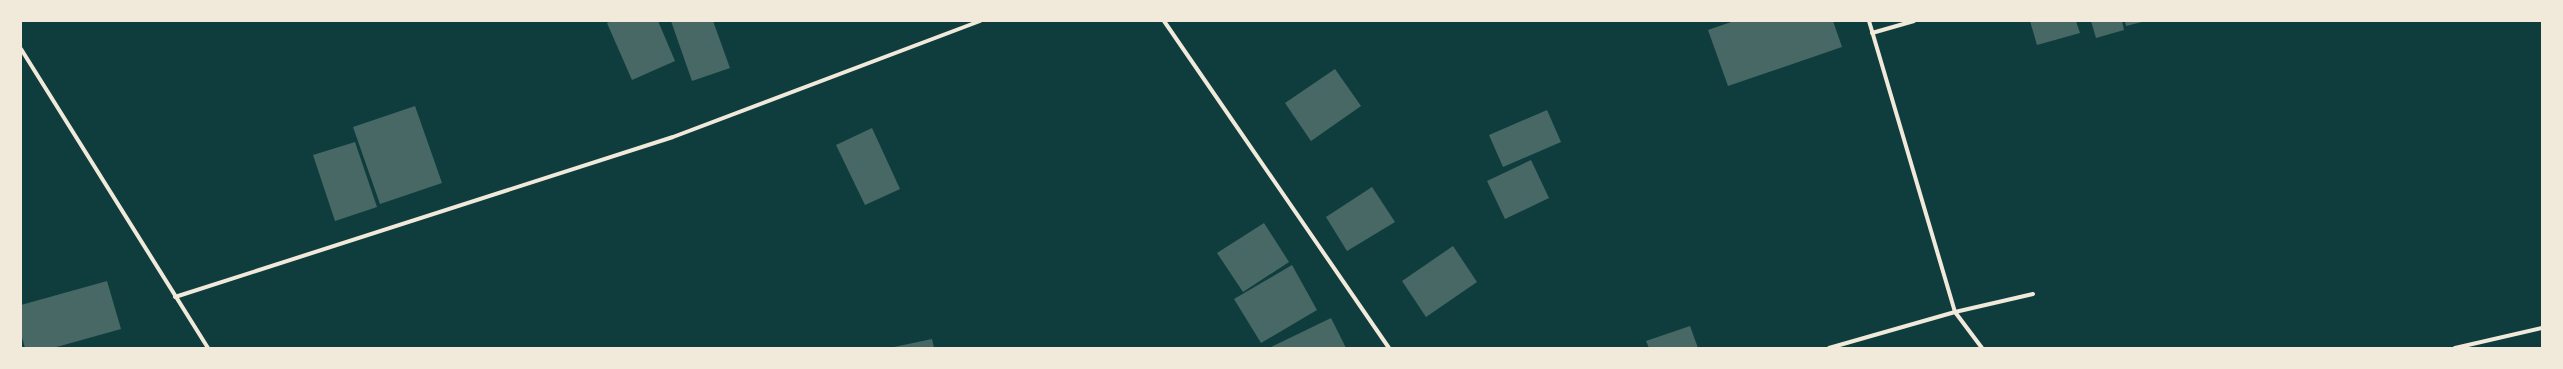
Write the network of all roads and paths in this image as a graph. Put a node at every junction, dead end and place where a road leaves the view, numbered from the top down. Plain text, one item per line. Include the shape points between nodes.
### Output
1 (980, 21) edge
2 (1164, 21) edge
3 (1869, 21) edge
4 (1914, 21) edge
5 (1872, 33) junction
6 (21, 48) edge
7 (2032, 294) dead end
8 (175, 297) junction
9 (1955, 312) junction
10 (2542, 328) edge
11 (208, 348) edge
12 (1390, 348) edge
13 (1829, 348) edge
14 (1982, 348) edge
15 (2455, 348) edge

1 - 8 street via 673,137
2 - 12 street
3 - 5 street
4 - 5 street
5 - 9 street
6 - 8 street
7 - 9 street
8 - 11 street
9 - 13 street
9 - 14 street
10 - 15 street

